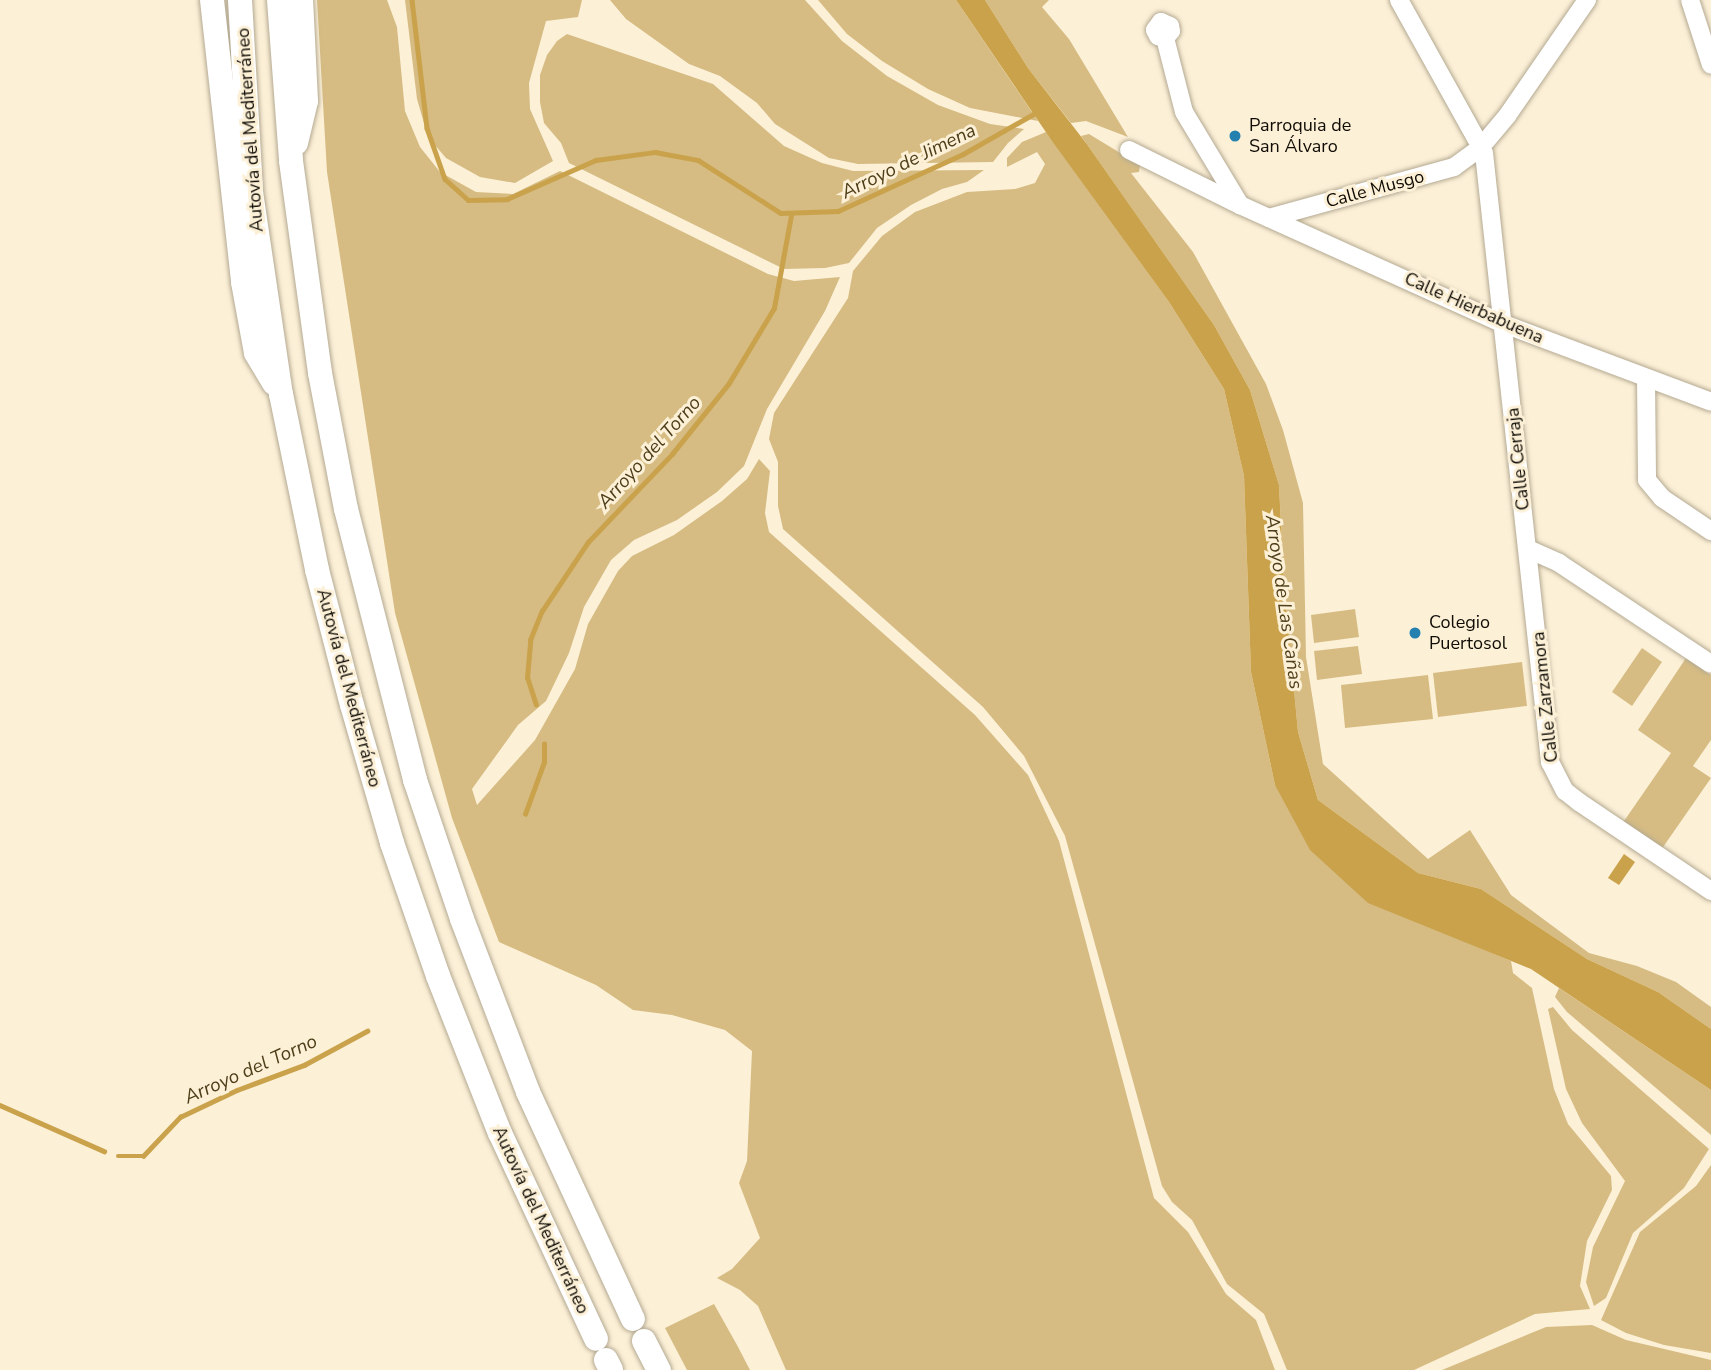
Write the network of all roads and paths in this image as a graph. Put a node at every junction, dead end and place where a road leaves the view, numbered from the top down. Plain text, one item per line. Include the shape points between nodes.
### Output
1 (212, 0) edge
2 (240, 0) edge
3 (279, 0) edge
4 (301, 0) edge
5 (1399, 0) edge
6 (1587, 0) edge
7 (1690, 0) edge
8 (1165, 38) dead end
9 (1711, 65) edge
10 (1481, 146) junction
11 (1129, 150) dead end
12 (291, 160) junction
13 (1240, 205) junction
14 (1269, 218) junction
15 (1504, 324) junction
16 (1646, 379) junction
17 (281, 394) junction
18 (1711, 402) edge
19 (1711, 531) edge
20 (1528, 549) junction
21 (1711, 664) edge
22 (1711, 891) edge
23 (604, 1356) edge
24 (659, 1370) edge

1 - 17 highway via 243,282 256,353
2 - 17 highway, Autovía del Mediterráneo via 251,192
3 - 12 highway
4 - 12 highway via 306,101
5 - 10 street, Calle Cerraja
6 - 10 street, Calle Musgo
7 - 9 street
8 - 13 street via 1184,111
10 - 14 street, Calle Musgo via 1454,167
10 - 15 street, Calle Cerraja
11 - 13 street, Calle Hierbabuena
12 - 24 highway via 320,373 346,509 415,780 528,1092
13 - 14 street, Calle Hierbabuena
14 - 15 street, Calle Hierbabuena
15 - 16 street, Calle Hierbabuena
15 - 20 street, Calle Cerraja
16 - 18 street, Calle Hierbabuena
16 - 19 street via 1647,480 1662,498
17 - 23 highway, Autovía del Mediterráneo via 317,570 392,843 500,1133
20 - 21 street via 1559,563
20 - 22 street, Calle Zarzamora via 1550,762 1556,778 1579,802

